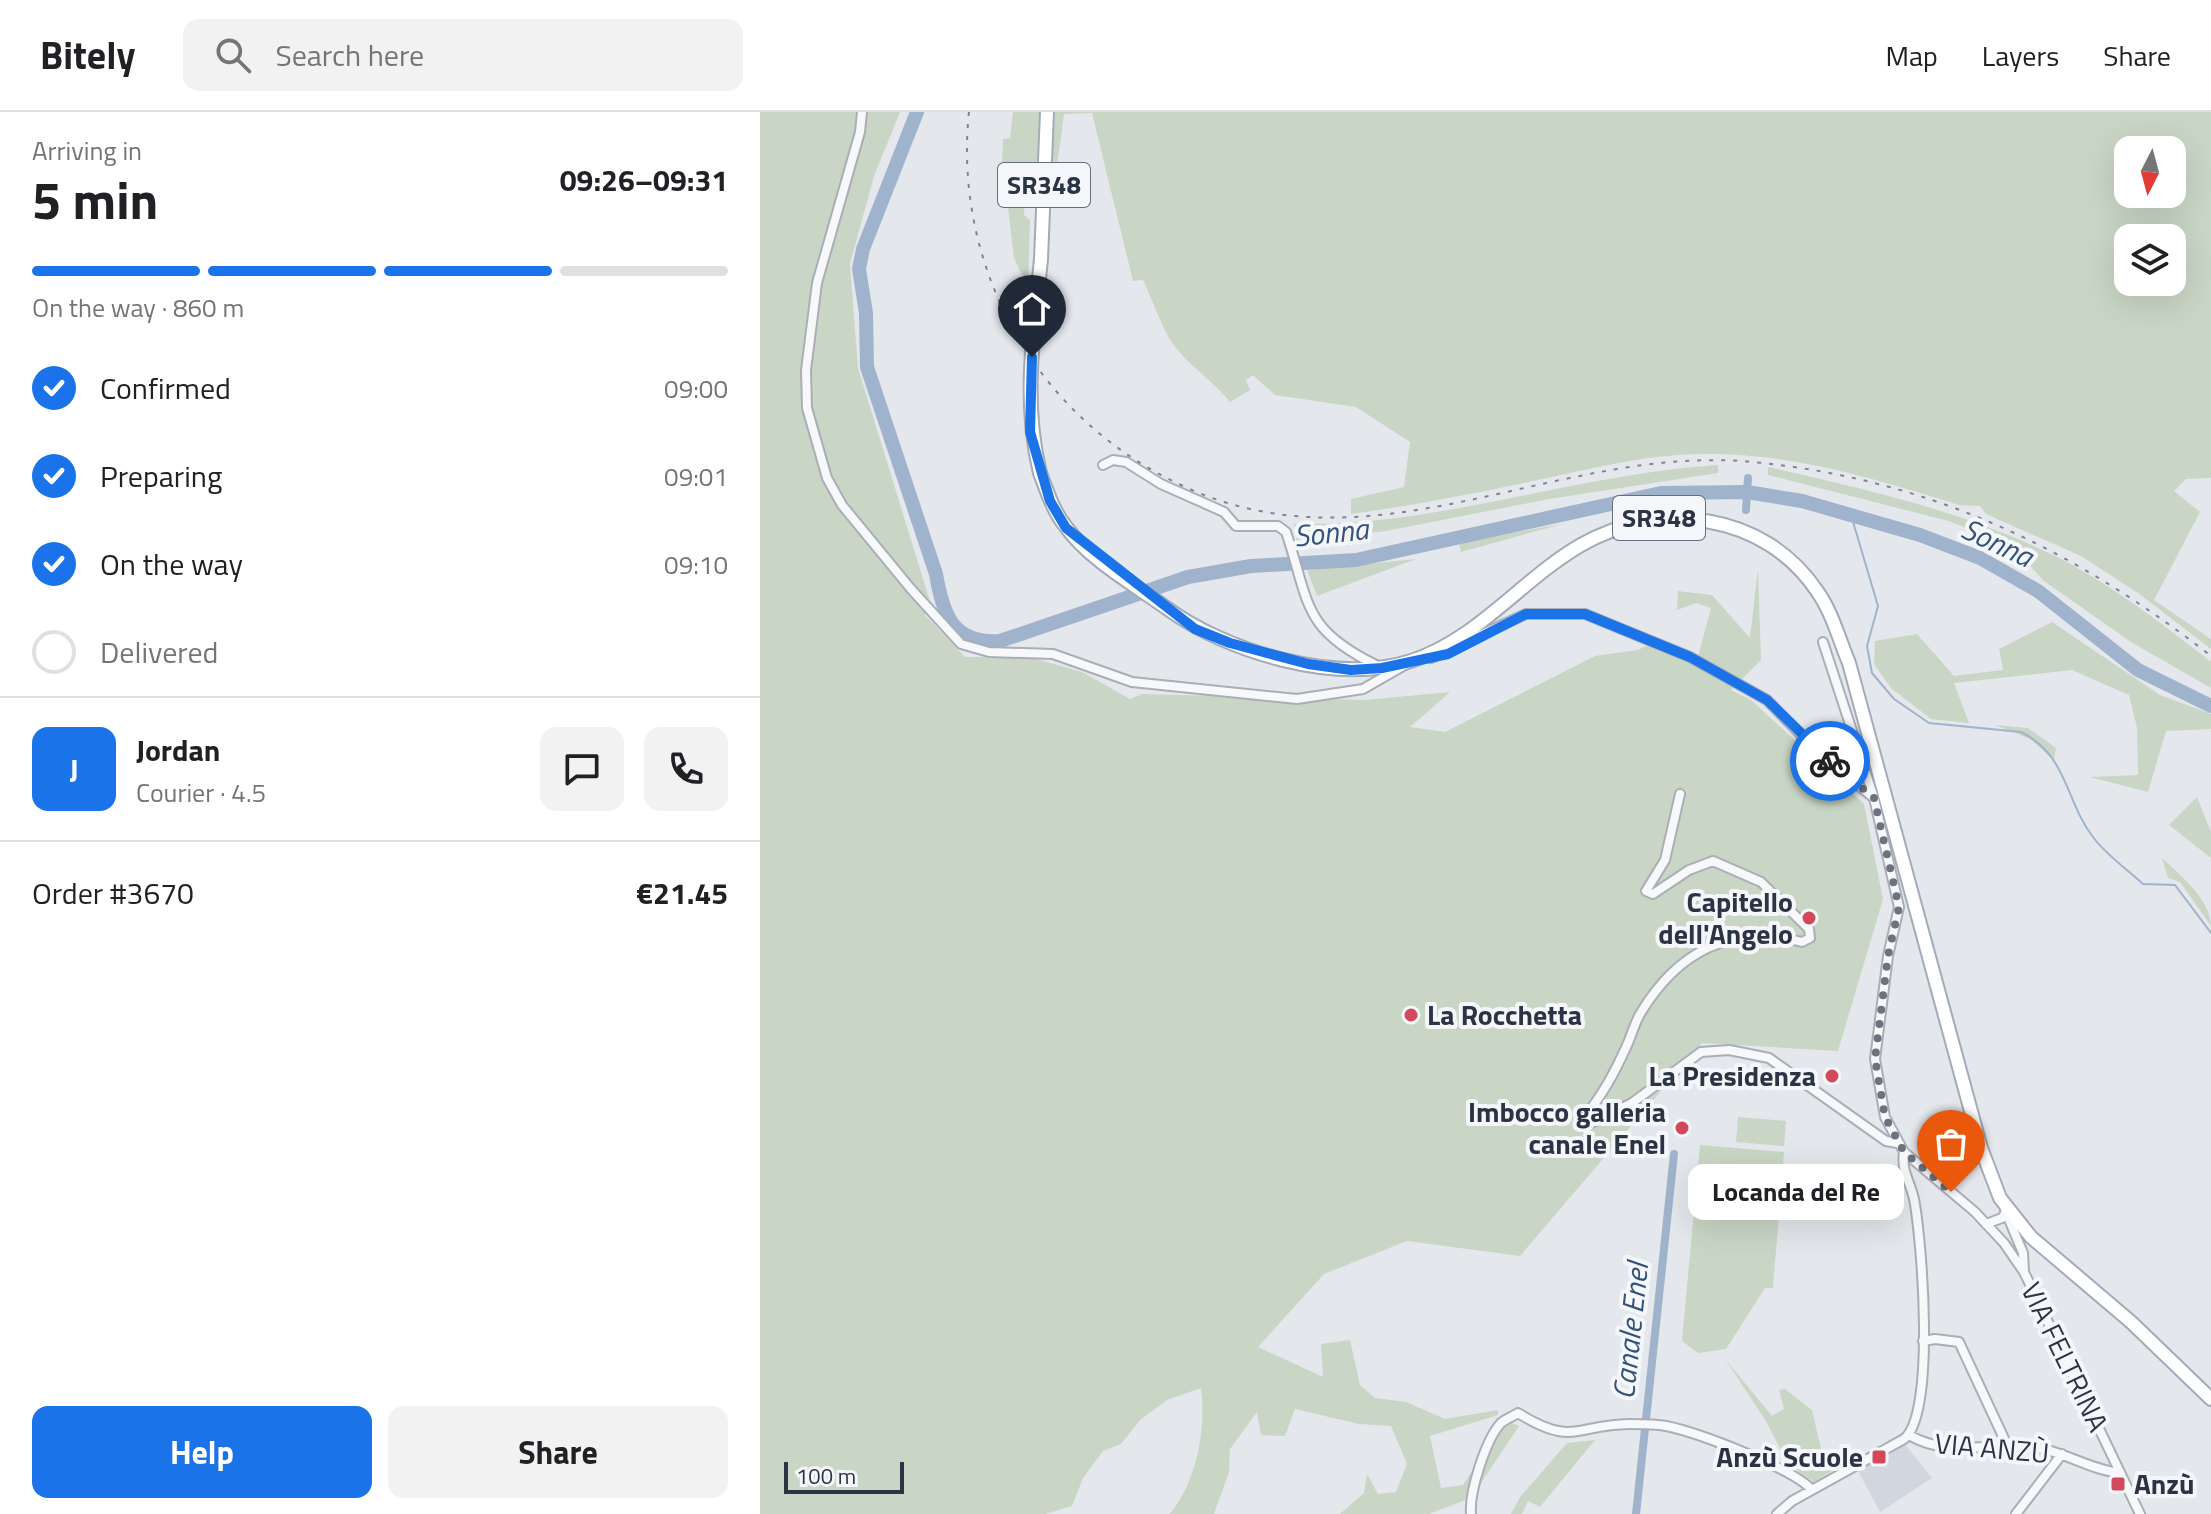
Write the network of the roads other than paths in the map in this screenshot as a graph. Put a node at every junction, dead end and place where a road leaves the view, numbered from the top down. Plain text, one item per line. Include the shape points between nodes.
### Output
1 (862, 112) edge
2 (1047, 112) edge
3 (1103, 465) dead end
4 (1823, 642) dead end
5 (1412, 661) junction
6 (1382, 668) junction
7 (1680, 794) dead end
8 (1874, 798) junction
9 (1897, 1143) junction
10 (1904, 1152) junction
11 (2000, 1198) junction
12 (2006, 1212) junction
13 (1986, 1224) junction
14 (2024, 1272) junction
15 (1923, 1341) junction
16 (2211, 1399) edge
17 (1909, 1435) junction
18 (2007, 1445) junction
19 (2062, 1454) junction
20 (2120, 1473) junction
21 (1812, 1490) junction
22 (1471, 1514) edge
23 (1777, 1514) edge
24 (2016, 1514) edge
25 (2140, 1514) edge

1 - 5 street via 858,143 817,283 806,370 807,408 827,478 842,505 961,644 989,652 1053,654 1132,682 1297,699 1363,689
2 - 6 main road, SR348, bridge via 1041,259 1028,386 1030,432 1050,501 1066,528 1195,629 1308,664
3 - 6 street via 1126,462 1224,512 1236,526 1278,526 1286,532 1314,616 1330,636
4 - 8 street
5 - 6 main road, SR348
5 - 8 street via 1448,654 1526,614 1585,614 1690,657 1767,700 1820,754
5 - 11 main road, VIA FELTRINA / SR348 via 1470,630 1579,546 1615,528 1661,517 1725,523 1762,539 1789,559 1817,591 1849,663 1981,1148
7 - 9 street via 1665,860 1646,891 1649,895 1713,861 1761,882 1809,929 1810,938 1802,942 1742,936 1685,962 1639,1015 1601,1098 1580,1122 1583,1127 1632,1103 1701,1052 1729,1050 1769,1058 1886,1141
8 - 9 street via 1899,907 1875,1059 1885,1117
9 - 10 street
10 - 13 street
10 - 15 street via 1902,1169 1914,1197 1918,1233
11 - 12 street, VIA FELTRINA
11 - 16 main road, VIA FELTRINA via 2031,1237
12 - 13 street
12 - 14 street, VIA FELTRINA via 2023,1253
13 - 14 street
14 - 20 street, VIA FELTRINA
15 - 17 street via 1924,1390
15 - 18 street via 1959,1342
17 - 18 street, VIA ANZÙ via 1951,1450
17 - 21 street
18 - 19 street, VIA ANZÙ
19 - 20 street, VIA ANZÙ
19 - 24 street
20 - 25 street, VIA FELTRINA
21 - 22 street via 1779,1467 1667,1426 1630,1424 1573,1434 1544,1429 1518,1413 1501,1423 1483,1460 1470,1499
21 - 23 street

